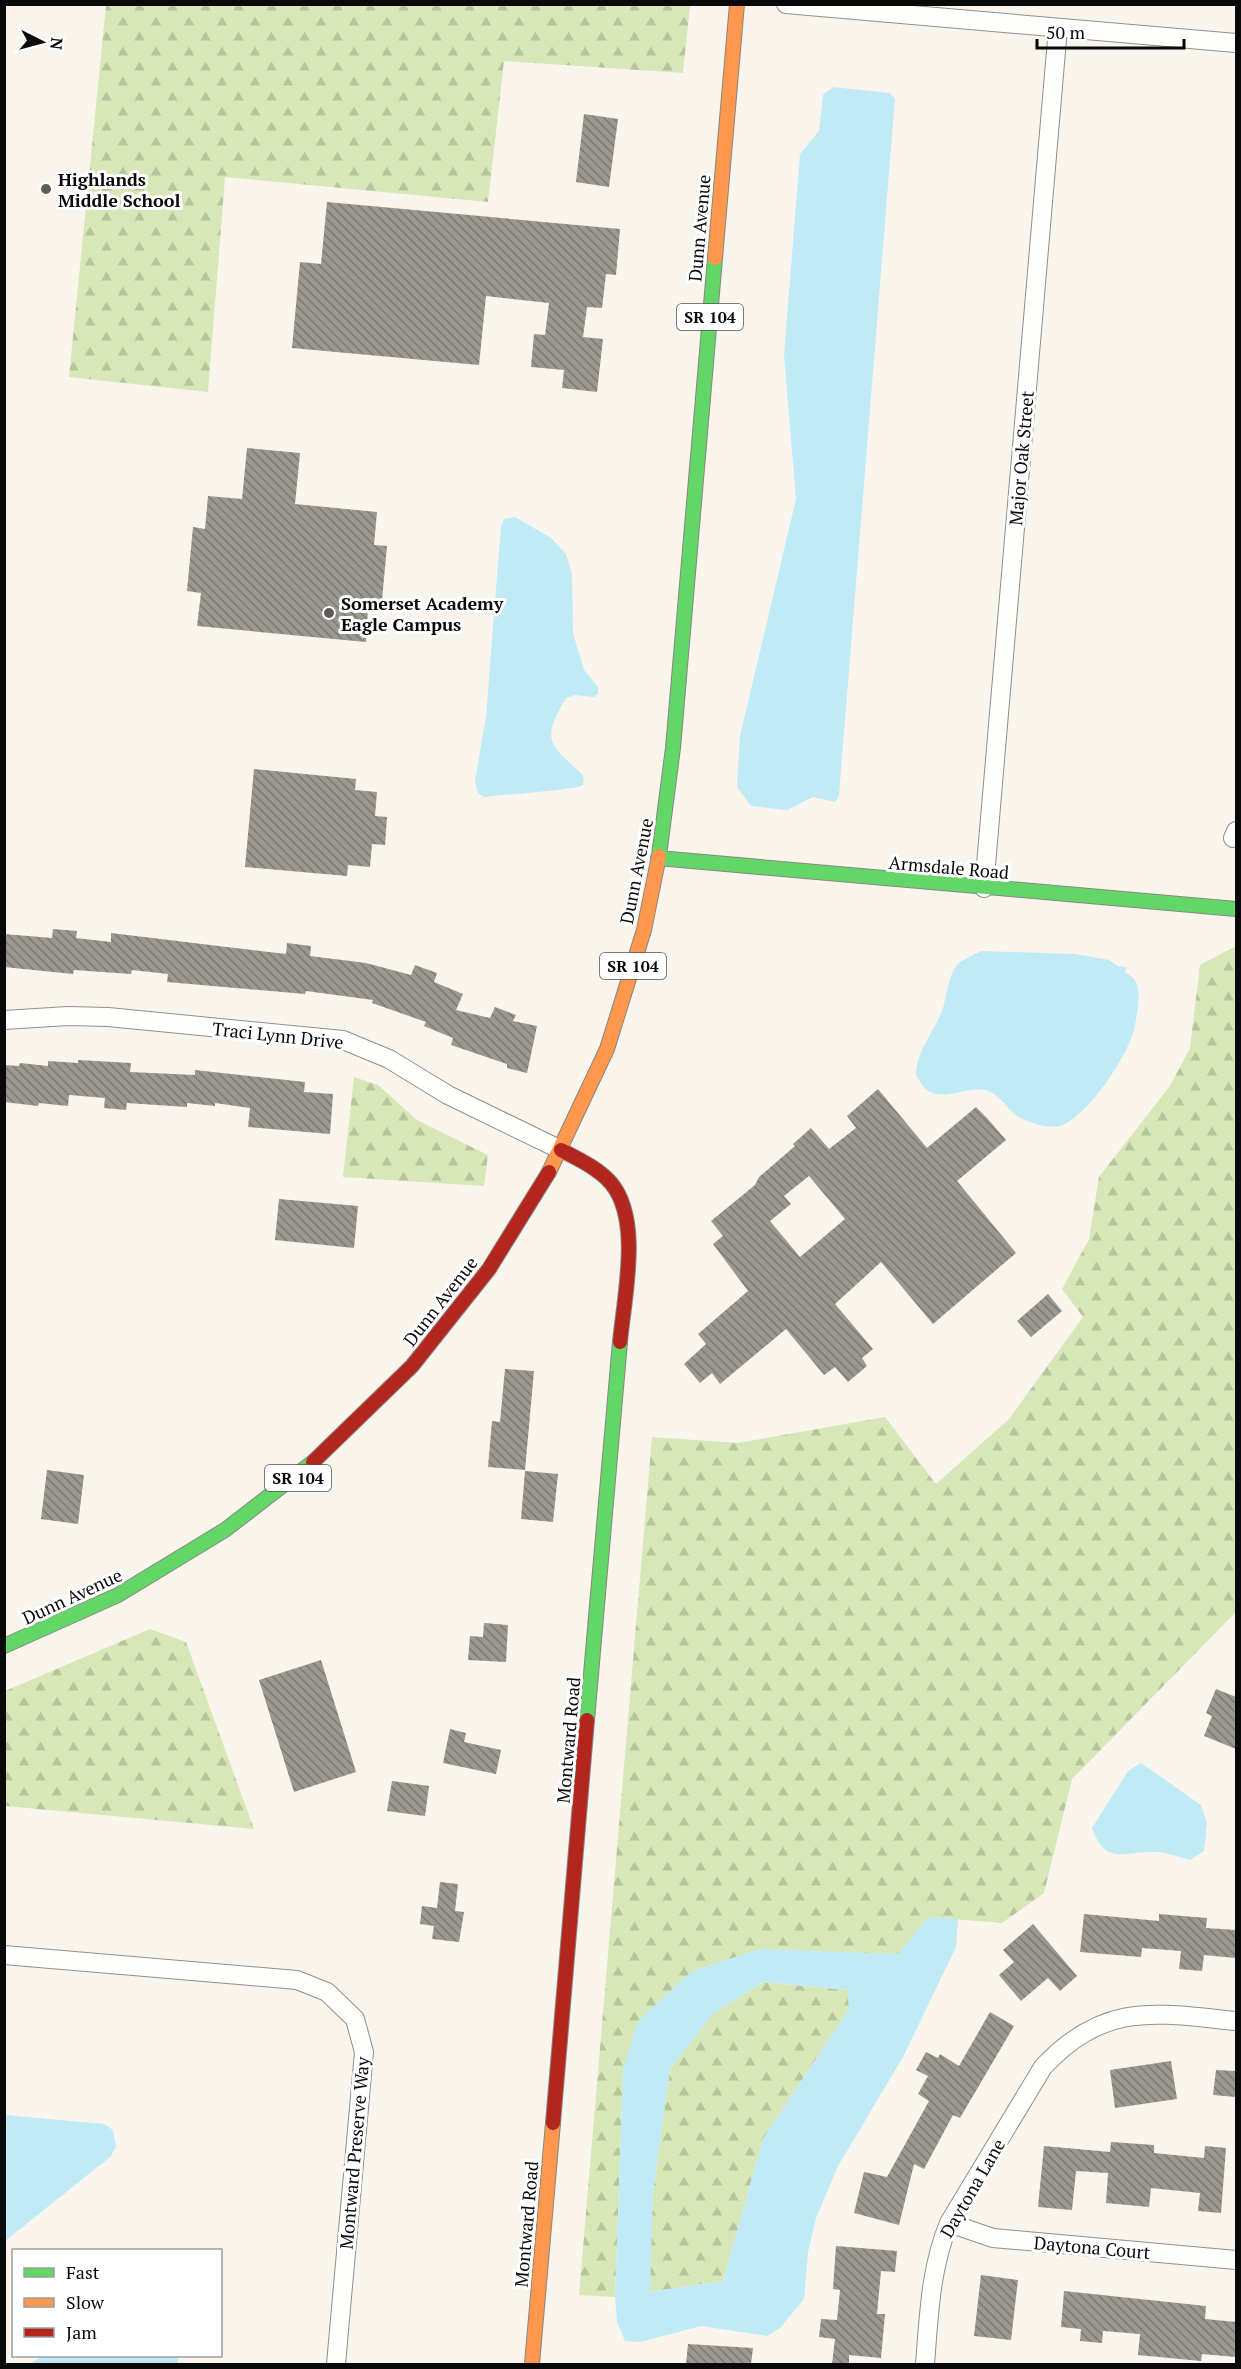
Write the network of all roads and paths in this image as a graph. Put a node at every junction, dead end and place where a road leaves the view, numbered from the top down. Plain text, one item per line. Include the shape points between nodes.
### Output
1 (737, 4) edge
2 (786, 4) edge
3 (1058, 28) junction
4 (1236, 43) edge
5 (658, 858) junction
6 (984, 888) junction
7 (1236, 909) edge
8 (4, 1020) edge
9 (561, 1150) junction
10 (4, 1646) edge
11 (4, 1955) edge
12 (1236, 2021) edge
13 (949, 2223) junction
14 (1236, 2260) edge
15 (336, 2364) edge
16 (532, 2364) edge
17 (924, 2364) edge

1 - 5 main road, Dunn Avenue / SR 104 via 668,794
2 - 3 street
3 - 4 street
3 - 6 street, Major Oak Street
5 - 6 main road, Armsdale Road
5 - 9 main road, Dunn Avenue / SR 104 via 622,1004 598,1070
6 - 7 main road, Armsdale Road
8 - 9 street, Traci Lynn Drive via 108,1017 343,1040 389,1059 448,1095
9 - 10 main road, Dunn Avenue / SR 104 via 519,1223 442,1332 395,1385 297,1478 241,1519 118,1596
9 - 16 main road, Montward Road via 600,1170 614,1185 626,1209 629,1235
11 - 15 street, Montward Preserve Way via 297,1980 327,1992 355,2019 364,2052
12 - 13 street, Daytona Lane via 1141,2013 1098,2025 1076,2037 1043,2067
13 - 14 street, Daytona Court via 993,2238
13 - 17 street, Daytona Lane via 933,2270

